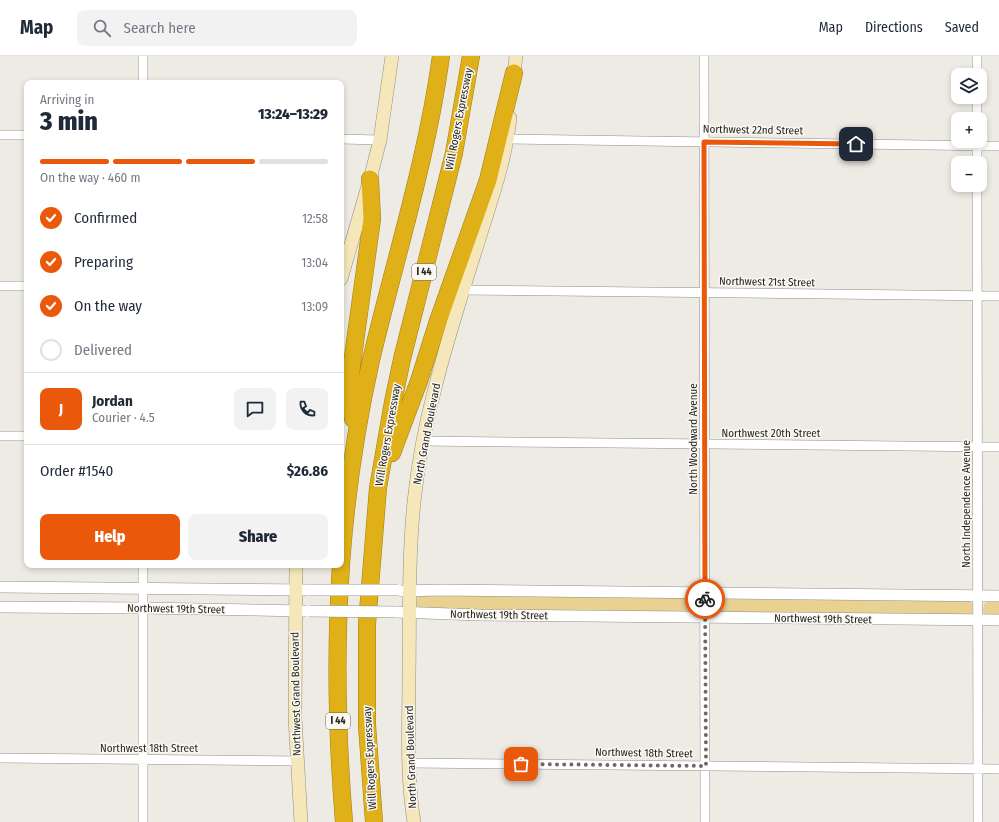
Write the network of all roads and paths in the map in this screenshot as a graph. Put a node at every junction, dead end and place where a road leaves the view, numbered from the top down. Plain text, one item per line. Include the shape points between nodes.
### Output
1 (143, 56) edge
2 (392, 56) edge
3 (441, 56) edge
4 (471, 56) edge
5 (516, 56) edge
6 (704, 56) edge
7 (977, 56) edge
8 (977, 68) edge
9 (514, 73) junction
10 (143, 80) edge
11 (0, 135) edge
12 (24, 135) edge
13 (344, 139) edge
14 (507, 139) junction
15 (380, 140) junction
16 (704, 142) junction
17 (951, 143) edge
18 (987, 144) edge
19 (999, 146) edge
20 (370, 179) junction
21 (977, 192) edge
22 (344, 269) edge
23 (0, 286) edge
24 (24, 286) edge
25 (463, 290) junction
26 (705, 293) junction
27 (976, 296) junction
28 (999, 296) edge
29 (0, 436) edge
30 (24, 436) edge
31 (423, 441) junction
32 (704, 444) junction
33 (978, 447) junction
34 (999, 447) edge
35 (355, 450) junction
36 (378, 488) junction
37 (344, 533) edge
38 (143, 568) edge
39 (296, 568) edge
40 (341, 568) edge
41 (0, 587) edge
42 (143, 588) junction
43 (295, 590) junction
44 (404, 591) junction
45 (705, 593) junction
46 (978, 596) junction
47 (999, 596) edge
48 (0, 607) edge
49 (143, 608) junction
50 (295, 611) junction
51 (410, 613) junction
52 (705, 618) junction
53 (978, 620) junction
54 (999, 620) edge
55 (0, 758) edge
56 (143, 760) junction
57 (298, 761) junction
58 (409, 763) junction
59 (706, 766) junction
60 (978, 769) junction
61 (999, 770) edge
62 (143, 822) edge
63 (301, 822) edge
64 (344, 822) edge
65 (374, 822) edge
66 (414, 822) edge
67 (706, 822) edge
68 (978, 822) edge

1 - 10 street
2 - 15 main road
3 - 35 highway, I 44 via 425,147 371,361
4 - 36 highway, Will Rogers Expressway / I 44 via 454,153 399,373
5 - 9 main road, North Grand Boulevard
6 - 16 street, North Woodward Avenue
7 - 8 street
9 - 14 main road, North Grand Boulevard
9 - 36 highway via 488,180 419,381
11 - 12 street
13 - 15 street
14 - 16 street, Northwest 22nd Street
14 - 25 main road, North Grand Boulevard
15 - 20 main road
16 - 17 street, Northwest 22nd Street
16 - 26 street, North Woodward Avenue
18 - 19 street, Northwest 22nd Street
20 - 22 main road
20 - 35 highway via 372,219 350,378
21 - 27 street, North Independence Avenue
23 - 24 street
25 - 26 street, Northwest 21st Street
25 - 31 main road, North Grand Boulevard via 434,390
26 - 27 street, Northwest 21st Street
26 - 32 street, North Woodward Avenue
27 - 28 street, Northwest 21st Street
27 - 33 street, North Independence Avenue
29 - 30 street
31 - 32 street, Northwest 20th Street
31 - 44 main road, North Grand Boulevard
32 - 33 street, Northwest 20th Street
32 - 45 street, North Woodward Avenue
33 - 34 street, Northwest 20th Street
33 - 46 street, North Independence Avenue
35 - 37 highway, I 44
36 - 65 highway, Will Rogers Expressway / I 44 via 367,624 367,725
38 - 42 street
39 - 43 main road, Northwest Grand Boulevard
40 - 64 highway, I 44 via 338,711
41 - 42 street, Northwest 19th Street
42 - 43 street, Northwest 19th Street
42 - 49 street
43 - 44 street, Northwest 19th Street, bridge
43 - 50 main road, Northwest Grand Boulevard
44 - 45 street, Northwest 19th Street
44 - 51 main road, North Grand Boulevard
45 - 46 street, Northwest 19th Street
45 - 52 street, North Woodward Avenue
46 - 47 street, Northwest 19th Street
46 - 53 street, North Independence Avenue
48 - 49 street, Northwest 19th Street
49 - 50 street, Northwest 19th Street
49 - 56 street
50 - 51 street, Northwest 19th Street, bridge
50 - 57 main road, Northwest Grand Boulevard via 295,718
51 - 52 street, Northwest 19th Street
51 - 58 main road, North Grand Boulevard
52 - 53 street, Northwest 19th Street
52 - 59 street, North Woodward Avenue
53 - 54 street, Northwest 19th Street
53 - 60 street, North Independence Avenue
55 - 56 street, Northwest 18th Street
56 - 57 street, Northwest 18th Street
56 - 62 street
57 - 63 main road, Northwest Grand Boulevard
58 - 59 street, Northwest 18th Street
58 - 66 main road, North Grand Boulevard
59 - 60 street, Northwest 18th Street
59 - 67 street, North Woodward Avenue
60 - 61 street, Northwest 18th Street
60 - 68 street, North Independence Avenue

